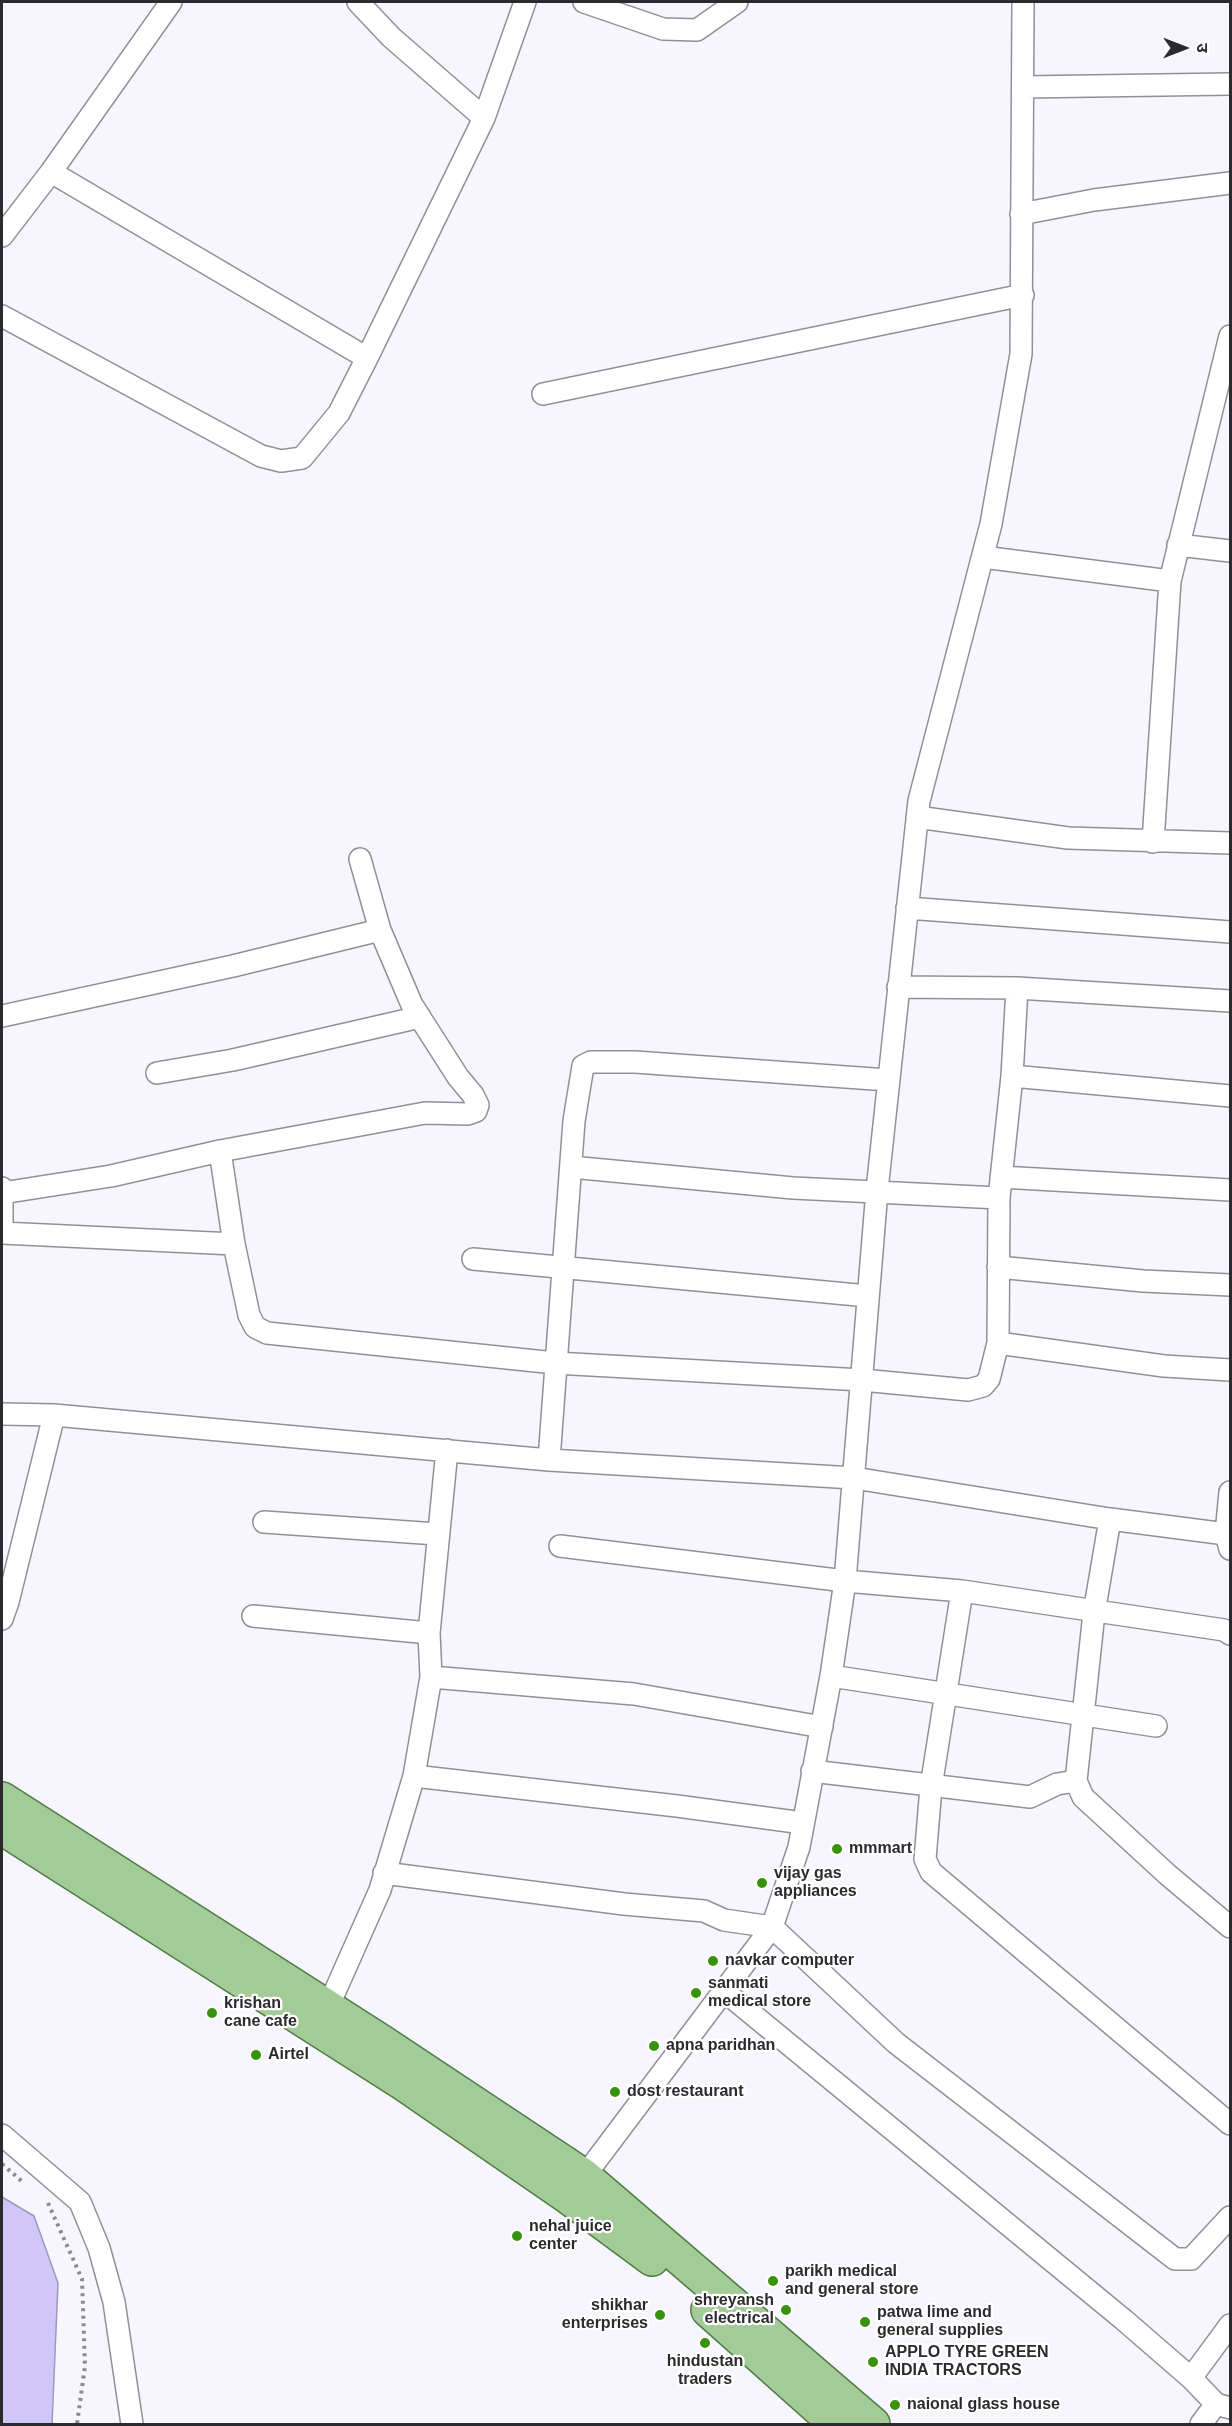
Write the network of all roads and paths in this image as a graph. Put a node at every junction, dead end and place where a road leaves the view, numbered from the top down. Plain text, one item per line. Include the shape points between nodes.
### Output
1 (171, 2) edge
2 (358, 2) edge
3 (525, 2) edge
4 (584, 2) edge
5 (737, 2) edge
6 (1023, 2) edge
7 (1230, 84) edge
8 (1023, 87) junction
9 (484, 118) junction
10 (51, 172) junction
11 (1230, 183) edge
12 (1021, 214) junction
13 (2, 236) edge
14 (1023, 295) junction
15 (2, 316) edge
16 (1230, 336) edge
17 (367, 358) junction
18 (543, 394) dead end
19 (1178, 545) junction
20 (1230, 551) edge
21 (983, 557) junction
22 (1170, 580) junction
23 (917, 817) junction
24 (1153, 842) junction
25 (1230, 843) edge
26 (360, 860) dead end
27 (907, 908) junction
28 (380, 930) junction
29 (1230, 932) edge
30 (898, 987) junction
31 (1017, 988) junction
32 (1230, 1001) edge
33 (2, 1016) edge
34 (420, 1017) junction
35 (157, 1073) dead end
36 (1012, 1076) junction
37 (888, 1080) junction
38 (1230, 1096) edge
39 (220, 1151) junction
40 (571, 1167) junction
41 (2, 1188) edge
42 (1000, 1188) junction
43 (877, 1190) junction
44 (1230, 1190) edge
45 (2, 1193) edge
46 (2, 1232) edge
47 (234, 1245) junction
48 (473, 1259) dead end
49 (561, 1266) junction
50 (998, 1267) junction
51 (1230, 1286) edge
52 (868, 1296) junction
53 (998, 1343) junction
54 (555, 1363) junction
55 (1230, 1370) edge
56 (862, 1380) junction
57 (2, 1414) edge
58 (54, 1415) junction
59 (447, 1450) junction
60 (549, 1460) junction
61 (854, 1478) junction
62 (1230, 1492) edge
63 (1110, 1519) junction
64 (264, 1522) dead end
65 (437, 1534) junction
66 (1228, 1541) edge
67 (560, 1546) dead end
68 (845, 1581) junction
69 (962, 1591) junction
70 (4, 1606) edge
71 (1094, 1613) junction
72 (253, 1616) dead end
73 (429, 1633) junction
74 (1230, 1634) edge
75 (831, 1676) junction
76 (431, 1677) junction
77 (947, 1695) junction
78 (1082, 1716) junction
79 (1156, 1726) dead end
80 (822, 1727) junction
81 (812, 1772) junction
82 (414, 1776) junction
83 (1076, 1781) junction
84 (931, 1787) junction
85 (2, 1799) edge
86 (803, 1823) junction
87 (2, 1828) edge
88 (384, 1872) junction
89 (772, 1927) junction
90 (1230, 1927) edge
91 (724, 1991) junction
92 (328, 2007) junction
93 (1228, 2115) edge
94 (2, 2135) edge
95 (2, 2164) edge
96 (26, 2184) dead end
97 (576, 2187) junction
98 (42, 2197) dead end
99 (1230, 2217) edge
100 (1230, 2325) edge
101 (1191, 2378) junction
102 (1223, 2406) edge
103 (77, 2424) edge
104 (132, 2424) edge
105 (836, 2424) edge
106 (873, 2424) edge
107 (1201, 2424) edge

1 - 10 street
2 - 9 street via 391,37
3 - 9 street
4 - 5 street via 663,29 697,30
6 - 8 street
7 - 8 street
8 - 12 street
9 - 17 street
10 - 13 street
10 - 17 street
11 - 12 street via 1094,200
12 - 14 street
14 - 18 street
14 - 21 street via 1021,354
15 - 17 street via 275,460 302,458 321,439
16 - 19 street
19 - 20 street
19 - 22 street
21 - 22 street
21 - 23 street
22 - 24 street
23 - 24 street via 1068,838
23 - 27 street
24 - 25 street
26 - 28 street
27 - 29 street
27 - 30 street
28 - 33 street
28 - 34 street
30 - 31 street
30 - 37 street
31 - 32 street
31 - 36 street
34 - 35 street via 233,1060
34 - 39 street via 473,1095 478,1105 476,1111 425,1113
36 - 38 street
36 - 42 street
37 - 40 street via 591,1062 583,1066 579,1082
37 - 43 street
39 - 45 street via 111,1176
39 - 47 street
40 - 43 street via 793,1188
40 - 49 street
41 - 45 street
42 - 43 street
42 - 44 street
42 - 50 street
43 - 52 street
45 - 46 street
46 - 47 street
47 - 54 street via 249,1316 255,1327 267,1333
48 - 49 street
49 - 52 street
49 - 54 street
50 - 51 street
50 - 53 street
52 - 56 street
53 - 55 street via 1164,1366
53 - 56 street via 989,1378 983,1386 968,1390
54 - 56 street
54 - 60 street
56 - 61 street
57 - 58 street
58 - 59 street
58 - 70 street
59 - 60 street
59 - 65 street
60 - 61 street
61 - 63 street
61 - 68 street
62 - 66 street
63 - 66 street
63 - 71 street
64 - 65 street
65 - 73 street
67 - 68 street
68 - 69 street
68 - 75 street
69 - 71 street
69 - 77 street
71 - 74 street via 1224,1630
71 - 78 street
72 - 73 street
73 - 76 street
75 - 77 street
75 - 80 street
76 - 80 street via 634,1694
76 - 82 street
77 - 78 street
77 - 84 street
78 - 79 street
78 - 83 street
80 - 81 street
81 - 84 street
81 - 86 street
82 - 86 street
82 - 88 street
83 - 84 street via 1057,1784 1030,1797
83 - 90 street via 1083,1797
84 - 93 street via 925,1859 931,1872
85 - 92 main road
86 - 89 street via 799,1847
87 - 97 main road via 401,2082
88 - 89 street via 704,1911 724,1920
88 - 92 street via 380,1890
89 - 91 street
89 - 99 street via 896,2043 1175,2259 1191,2259
91 - 97 street
91 - 101 street
92 - 97 main road
94 - 104 street via 80,2202 99,2248 114,2302
95 - 96 path
97 - 105 main road
97 - 106 main road
98 - 103 path via 50,2204 82,2278 85,2366
100 - 101 street
101 - 102 street
102 - 107 street

